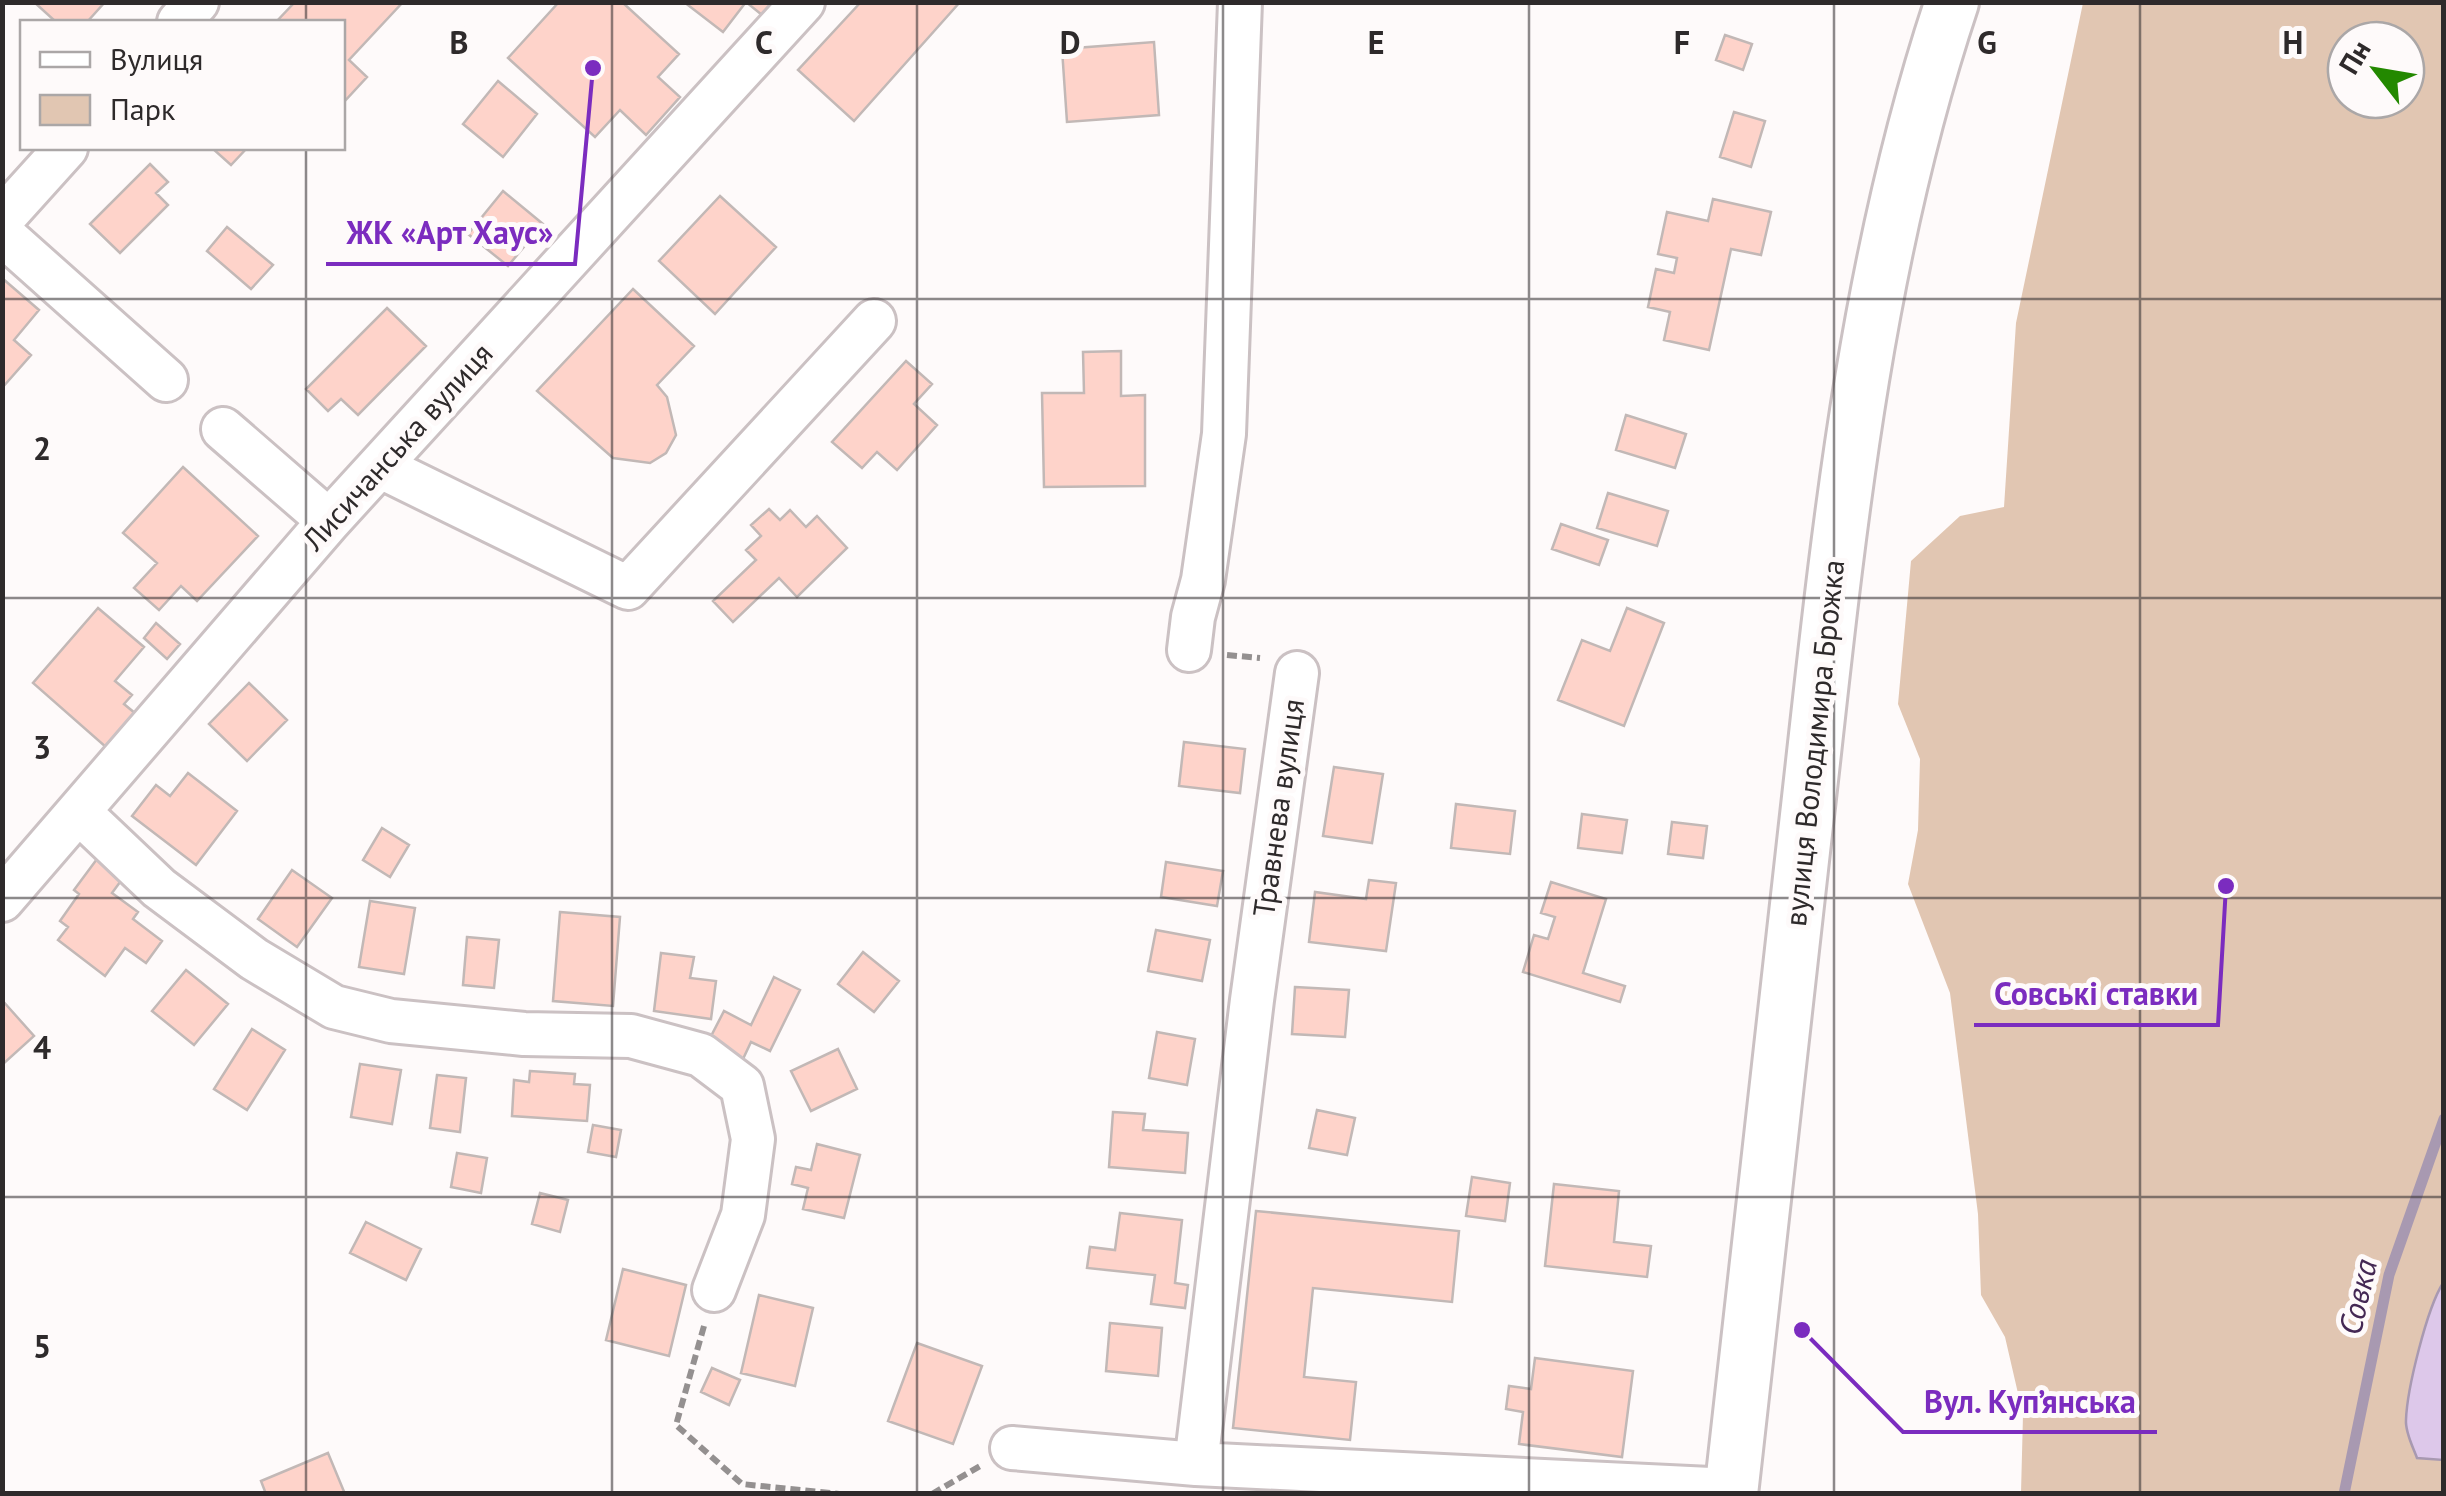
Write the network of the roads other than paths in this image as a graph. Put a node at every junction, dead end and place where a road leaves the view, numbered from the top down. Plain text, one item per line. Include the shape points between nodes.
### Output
1 (803, 2) edge
2 (1240, 2) edge
3 (1952, 2) edge
4 (64, 150) edge
5 (2, 218) edge
6 (2, 234) edge
7 (874, 322) dead end
8 (166, 380) dead end
9 (223, 429) dead end
10 (380, 467) junction
11 (329, 521) junction
12 (1188, 650) road end
13 (1298, 673) road end
14 (80, 813) junction
15 (2, 900) edge
16 (714, 1290) road end
17 (1012, 1448) road end
18 (1196, 1464) junction
19 (1731, 1491) edge

1 - 10 street, Лисичанська вулиця
2 - 12 street via 1224,434
3 - 19 main road, вулиця Володимира Брожка via 1926,80 1880,284 1842,496
4 - 5 street
6 - 8 street
7 - 10 street via 628,588
9 - 11 street
10 - 11 street, Лисичанська вулиця
11 - 14 street, Лисичанська вулиця
13 - 18 street, Травнева вулиця
14 - 15 street, Лисичанська вулиця
14 - 16 street via 159,888 254,959 334,1007 508,1032 631,1036 701,1055 742,1086 753,1139 743,1214
17 - 18 street
18 - 19 street

